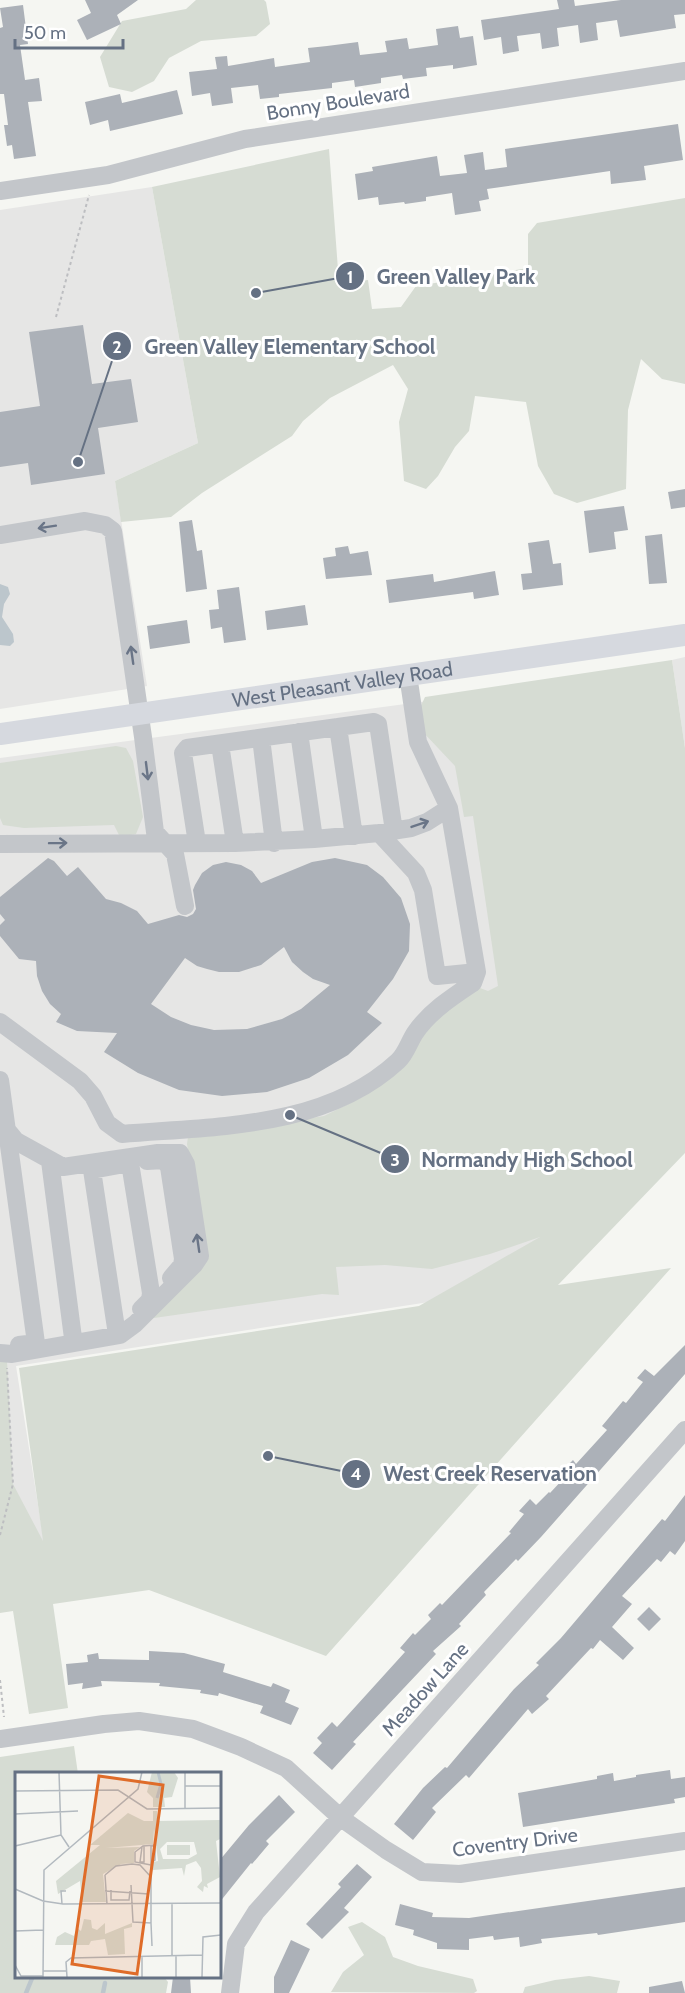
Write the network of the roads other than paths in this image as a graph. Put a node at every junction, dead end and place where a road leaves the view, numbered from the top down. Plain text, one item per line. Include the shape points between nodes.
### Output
1 (685, 71) edge
2 (0, 191) edge
3 (0, 535) edge
4 (685, 635) edge
5 (408, 675) junction
6 (140, 713) junction
7 (338, 727) junction
8 (299, 732) junction
9 (0, 734) edge
10 (261, 738) junction
11 (220, 744) junction
12 (449, 808) junction
13 (386, 832) junction
14 (354, 836) junction
15 (314, 839) junction
16 (164, 842) junction
17 (197, 843) junction
18 (236, 843) junction
19 (274, 843) junction
20 (0, 844) edge
21 (185, 906) dead end
22 (477, 972) junction
23 (0, 1022) edge
24 (0, 1080) edge
25 (7, 1130) junction
26 (50, 1161) junction
27 (130, 1163) junction
28 (6, 1183) edge
29 (150, 1300) junction
30 (116, 1328) junction
31 (73, 1338) junction
32 (36, 1343) junction
33 (2, 1352) edge
34 (685, 1430) edge
35 (0, 1739) edge
36 (341, 1818) junction
37 (685, 1840) edge
38 (230, 1993) edge

1 - 2 street, Bonny Boulevard via 245,139 108,175
6 -> 3 street via 113,531 85,521
4 - 5 main road, West Pleasant Valley Road
5 - 6 main road, West Pleasant Valley Road
5 - 12 street via 418,742
6 - 9 main road, West Pleasant Valley Road
6 -> 16 street via 155,832
7 - 8 street
7 - 13 street via 378,724
7 - 14 street
8 - 10 street
8 - 15 street
10 - 11 street
10 - 19 street
11 - 17 street via 187,748 183,753
11 - 18 street
13 -> 12 street via 427,822
12 - 22 street
13 - 14 street
13 - 22 street via 416,873 423,890 437,976
14 - 15 street
15 - 19 street
16 - 17 street
20 -> 16 street
16 - 21 street via 175,854
17 - 18 street
18 - 19 street
22 - 23 street via 473,983 429,1016 401,1059 368,1084 339,1100 286,1117 214,1127 122,1134 107,1123 80,1081
24 - 25 street
25 - 26 street via 16,1141
25 - 28 street
26 - 31 street
33 -> 26 street via 120,1335 200,1256 186,1164 180,1154 158,1153 63,1167
27 - 29 street
27 - 29 street via 161,1159 168,1163 182,1247 182,1265
27 - 30 street via 92,1170
28 - 32 street
29 - 30 street
30 - 31 street
31 - 32 street
32 - 33 street
34 - 36 street, Meadow Lane
35 - 36 street, Coventry Drive via 139,1721 193,1729 286,1768
36 - 37 street, Coventry Drive via 422,1872 460,1874
36 - 38 street, Meadow Lane via 256,1912 236,1944

